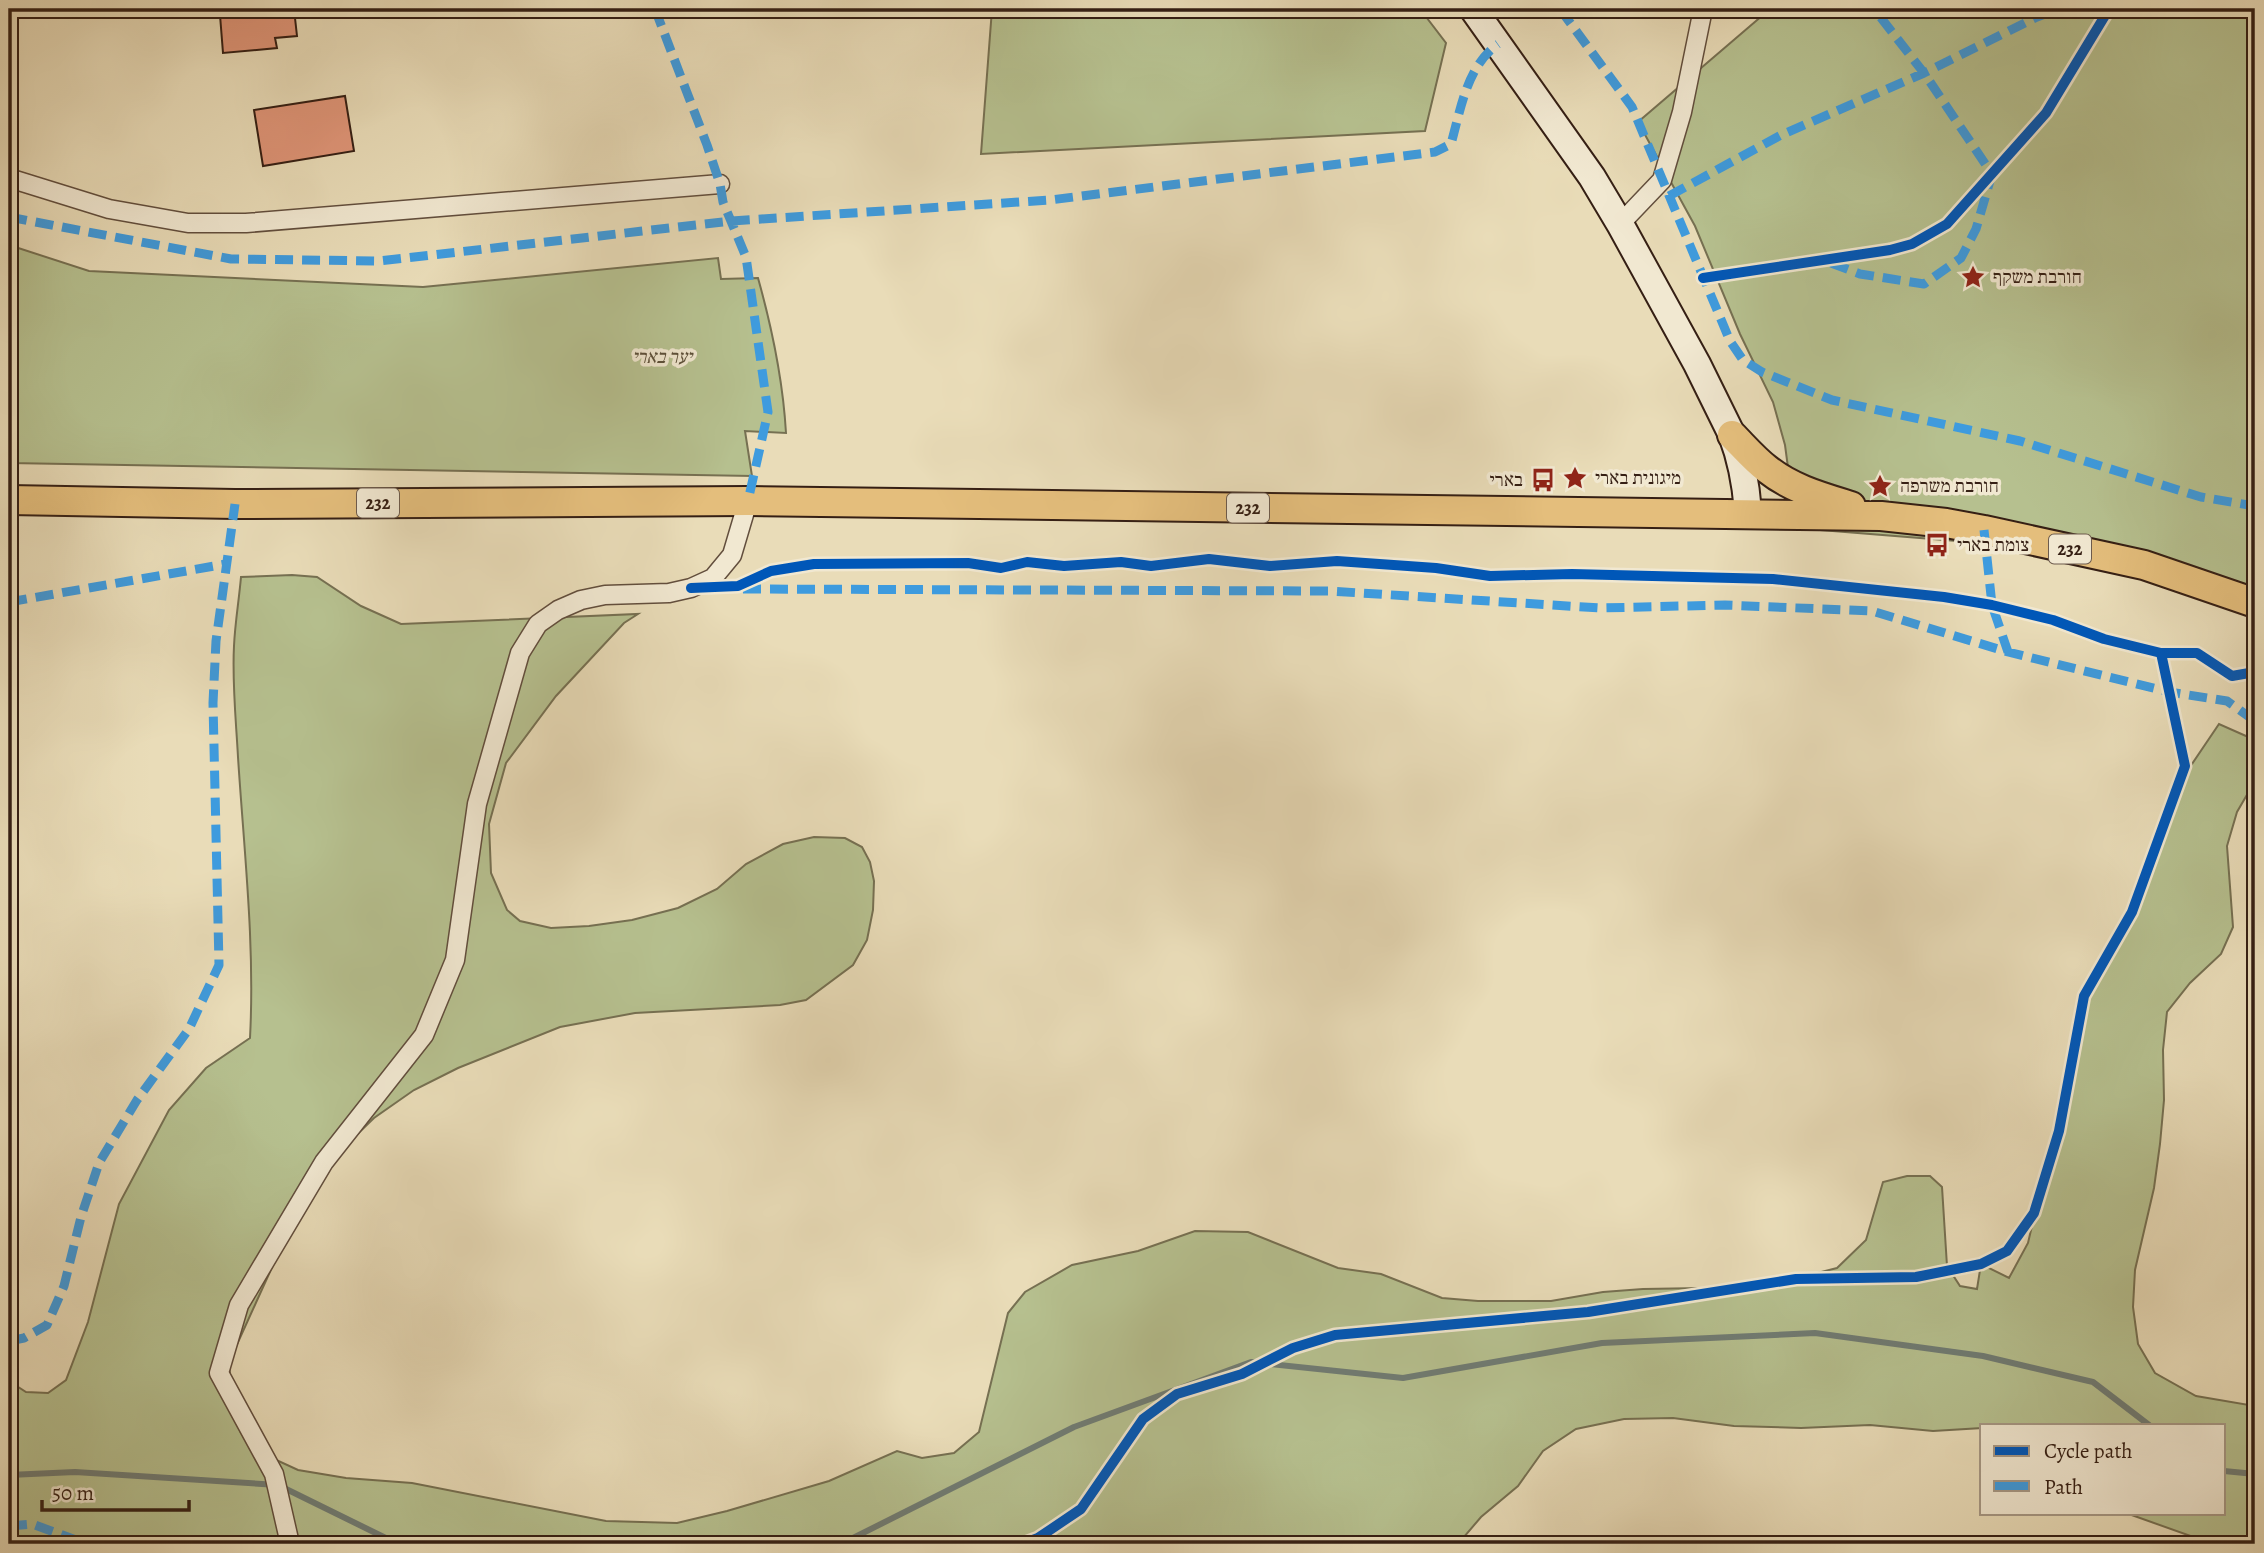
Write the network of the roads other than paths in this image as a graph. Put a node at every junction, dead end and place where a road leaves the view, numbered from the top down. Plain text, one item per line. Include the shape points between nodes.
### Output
1 (1473, 9) edge
2 (1703, 9) edge
3 (9, 178) edge
4 (720, 184) dead end
5 (1620, 224) junction
6 (1732, 435) junction
7 (9, 500) edge
8 (748, 501) junction
9 (1748, 512) junction
10 (1881, 516) junction
11 (2255, 603) edge
12 (290, 1544) edge

1 - 5 main road
2 - 5 street via 1682,112 1662,180
3 - 4 street via 109,209 188,223 246,223
5 - 6 main road
6 - 9 main road via 1746,480
6 - 10 main road via 1767,469 1804,491
7 - 8 main road, 232 via 234,504
8 - 9 main road, 232
8 - 12 street via 732,555 713,578 669,593 581,600 538,624 520,653 477,804 455,960 424,1035 324,1161 239,1306 219,1373 274,1474
9 - 10 main road, 232
10 - 11 main road, 232 via 1984,530 2144,565

